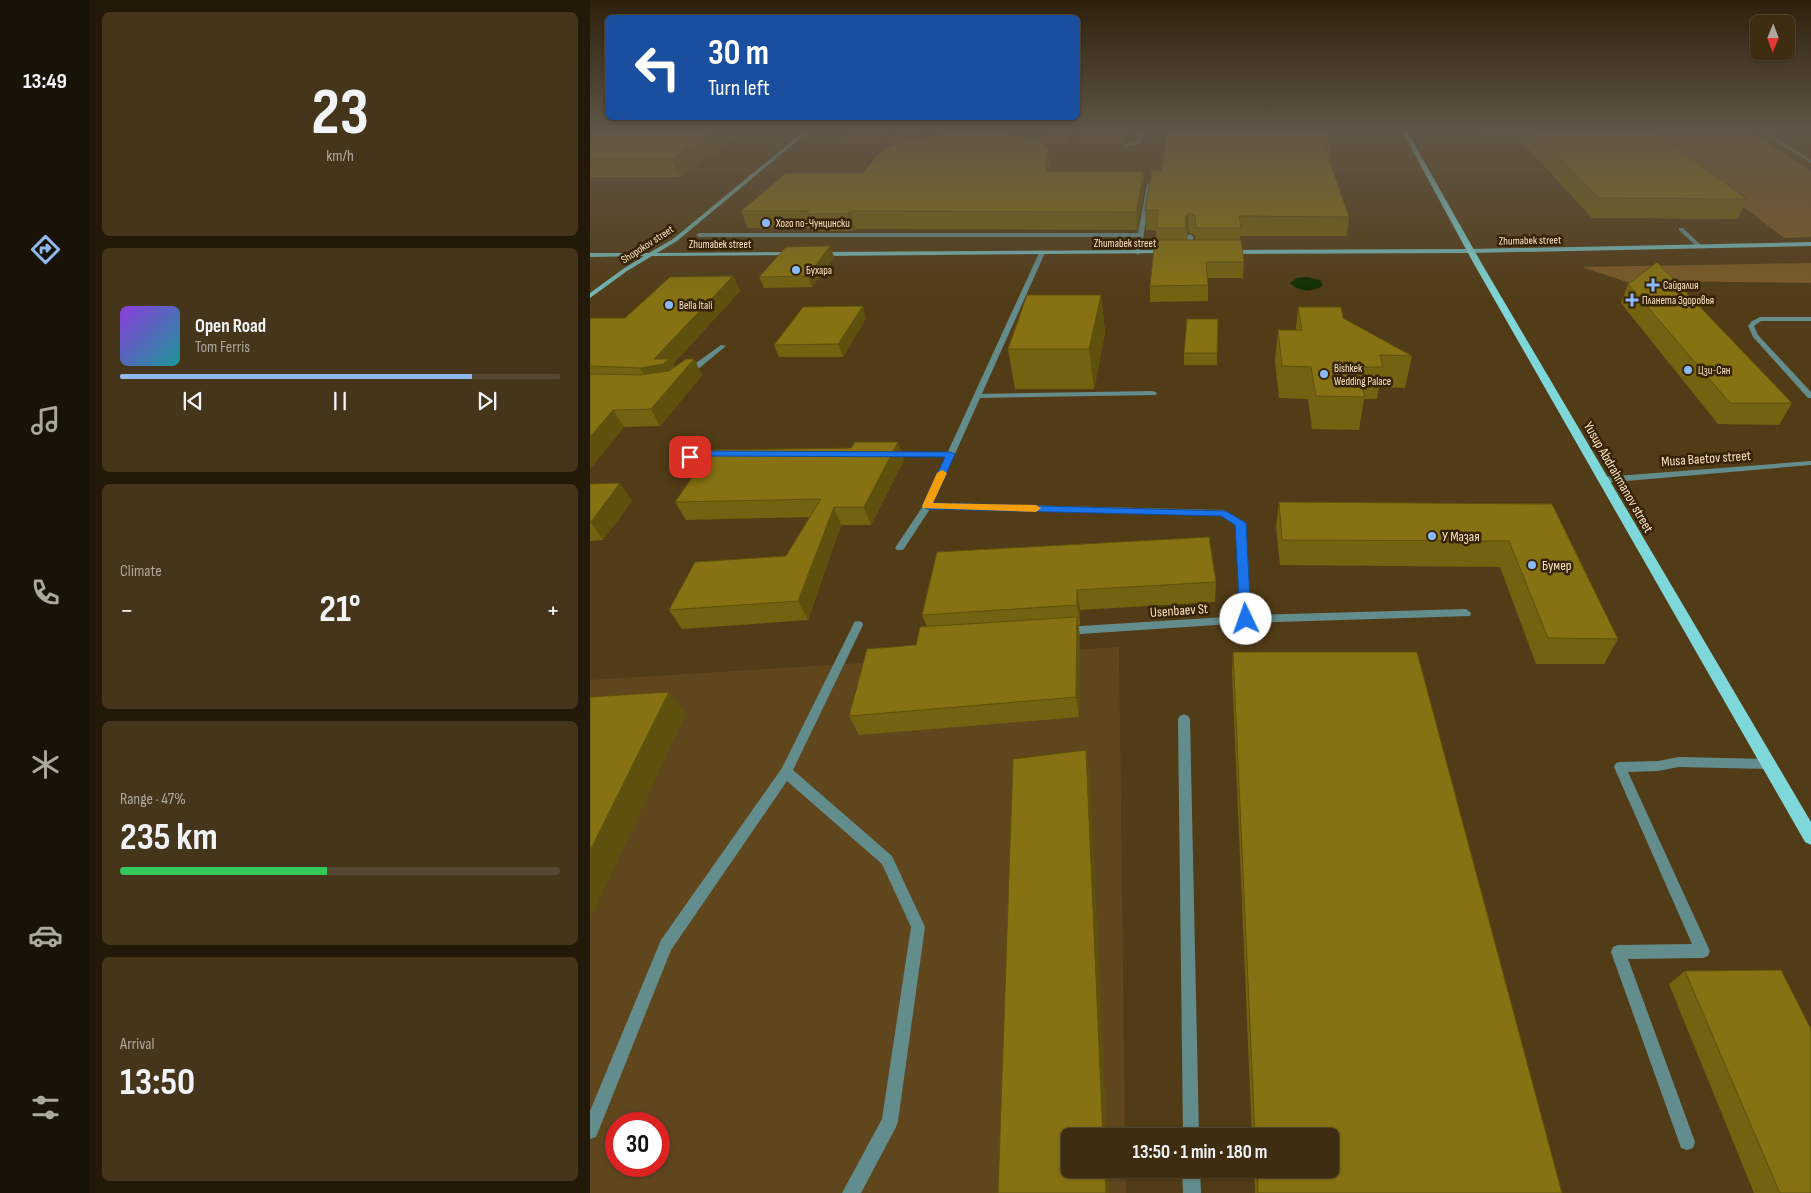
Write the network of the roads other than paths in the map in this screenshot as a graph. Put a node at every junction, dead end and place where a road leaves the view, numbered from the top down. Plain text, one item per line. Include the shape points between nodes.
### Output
1 (739, 187) edge
2 (1148, 187) edge
3 (1435, 187) edge
4 (1681, 229) edge
5 (699, 235) dead end
6 (1140, 236) junction
7 (1190, 236) edge
8 (1811, 244) edge
9 (1699, 246) junction
10 (1471, 251) junction
11 (1138, 252) junction
12 (1174, 252) edge
13 (1183, 252) edge
14 (1192, 252) junction
15 (1201, 252) edge
16 (1221, 252) edge
17 (1042, 253) junction
18 (796, 254) edge
19 (816, 254) edge
20 (590, 255) edge
21 (652, 255) junction
22 (590, 296) edge
23 (1811, 319) edge
24 (723, 346) dead end
25 (682, 378) edge
26 (1153, 393) dead end
27 (1810, 393) edge
28 (977, 396) junction
29 (736, 454) edge
30 (882, 454) edge
31 (950, 454) junction
32 (1811, 463) edge
33 (675, 470) dead end
34 (1603, 480) junction
35 (927, 506) junction
36 (900, 548) dead end
37 (1466, 613) dead end
38 (1246, 619) junction
39 (858, 626) dead end
40 (1050, 632) edge
41 (1184, 719) dead end
42 (1768, 764) junction
43 (786, 772) junction
44 (1811, 837) edge
45 (1191, 1128) edge
46 (590, 1131) edge
47 (1687, 1142) dead end
48 (1191, 1178) edge
49 (851, 1193) edge
50 (1192, 1193) edge

1 - 21 street, Shopokov street
2 - 6 street
3 - 10 main road, Yusup Abdrahmanov street
4 - 9 street
5 - 6 street
6 - 11 street
7 - 14 street
8 - 9 street, Zhumabek street
9 - 10 street, Zhumabek street
10 - 16 street, Zhumabek street
10 - 34 main road, Yusup Abdrahmanov street
11 - 12 street, Zhumabek street
11 - 17 street, Zhumabek street
13 - 14 street
14 - 15 street
17 - 19 street, Zhumabek street
17 - 28 street
18 - 21 street, Zhumabek street
20 - 21 street, Zhumabek street
21 - 22 street, Shopokov street
23 - 27 street via 1760,319 1751,326 1755,336
24 - 25 street
26 - 28 street
28 - 31 street
29 - 33 street via 690,457
30 - 31 street
31 - 35 street
32 - 34 street, Musa Baetov street
34 - 42 main road, Yusup Abdrahmanov street
35 - 36 street
35 - 38 street via 1223,513 1240,523
37 - 38 street, Usenbaev St
38 - 40 street, Usenbaev St
39 - 43 street
41 - 45 street
42 - 44 main road, Yusup Abdrahmanov street
42 - 47 street via 1679,762 1620,767 1703,950 1618,952
43 - 46 street via 666,945
43 - 49 street via 887,860 918,927 890,1121
48 - 50 street

